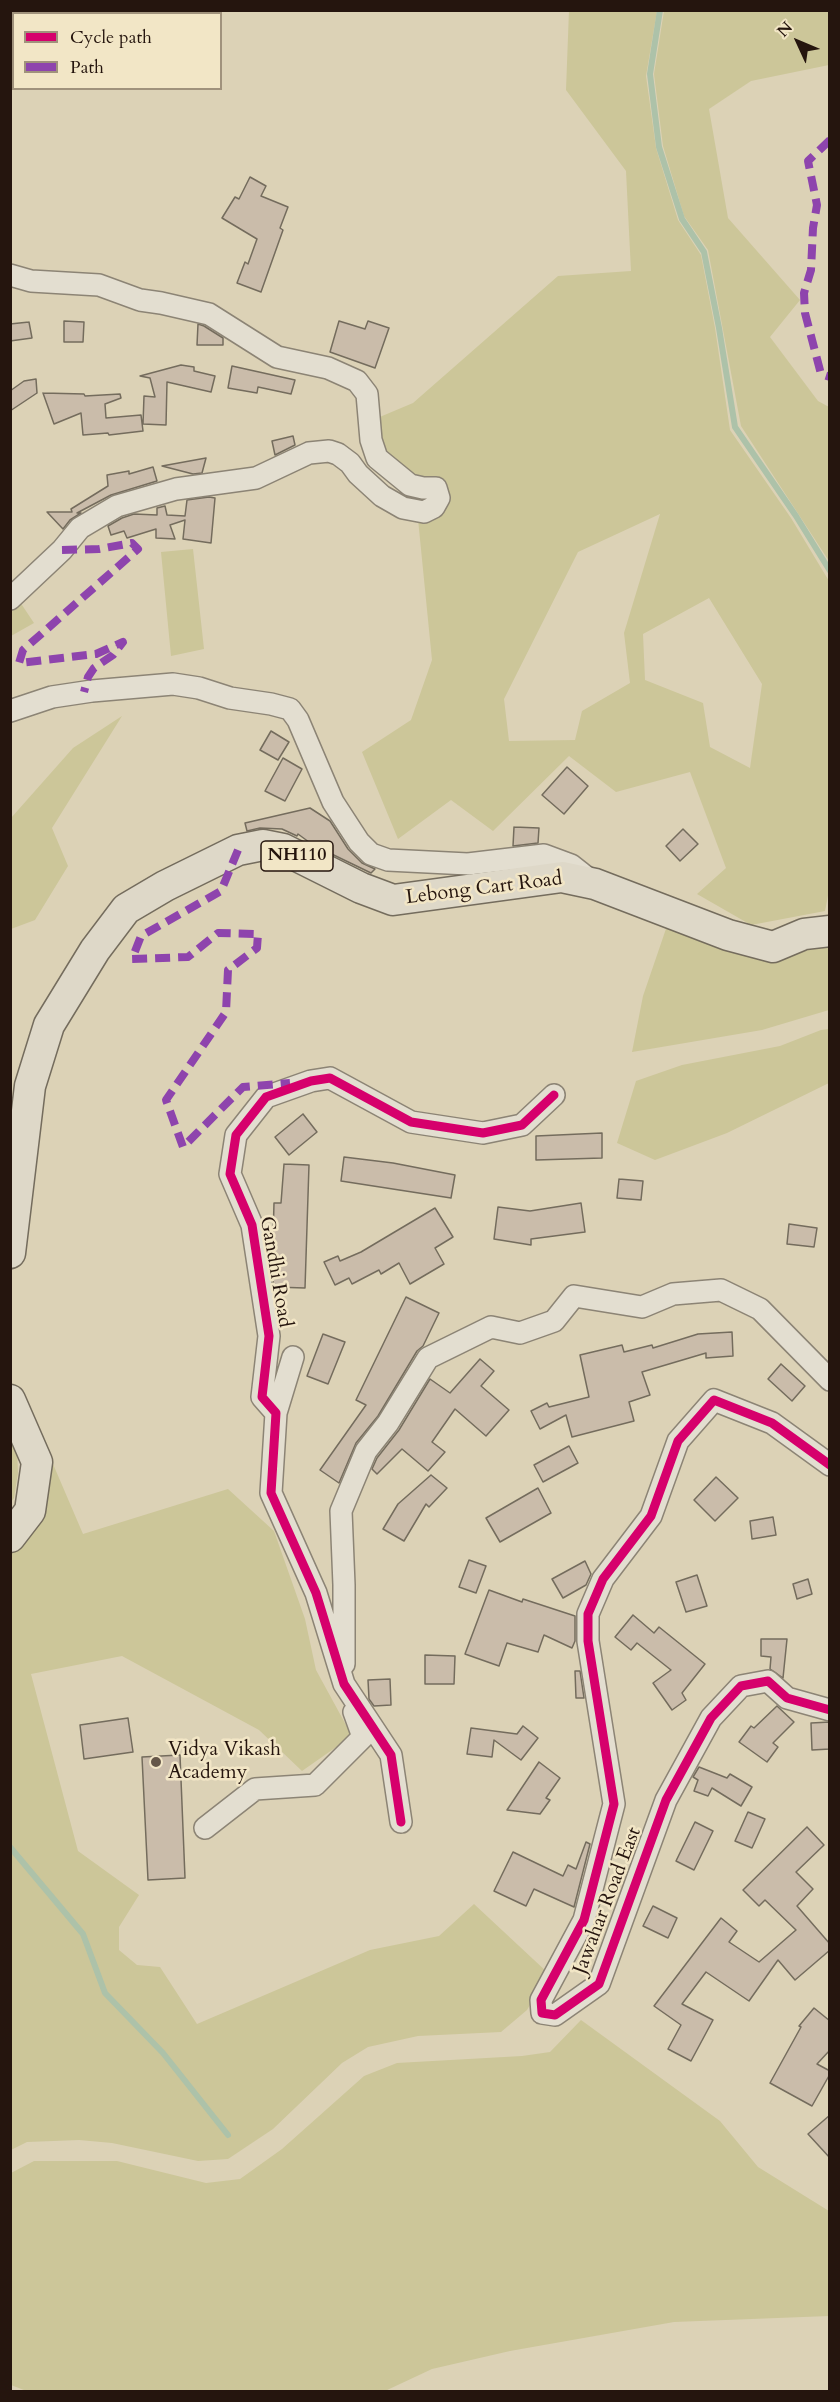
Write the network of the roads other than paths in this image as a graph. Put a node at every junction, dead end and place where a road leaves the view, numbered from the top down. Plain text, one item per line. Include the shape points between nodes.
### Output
1 (10, 275) edge
2 (10, 599) edge
3 (10, 711) edge
4 (595, 884) junction
5 (830, 931) edge
6 (554, 1095) dead end
7 (10, 1253) edge
8 (294, 1357) dead end
9 (830, 1380) edge
10 (10, 1400) edge
11 (276, 1413) junction
12 (830, 1465) edge
13 (10, 1537) edge
14 (344, 1684) junction
15 (830, 1710) edge
16 (401, 1822) dead end
17 (205, 1828) dead end

1 - 2 street via 31,281 99,285 140,300 209,314 277,357 328,368 357,381 367,394 371,440 377,458 410,485 436,488 439,498 434,507 424,512 403,508 382,496 338,454 309,453 256,478 176,489 117,506 80,528
3 - 4 street via 52,697 173,684 281,707 290,710 298,720 333,802 371,854 388,860 468,864 544,855 571,866
4 - 5 highway, Lebong Cart Road / NH110 via 728,936 773,946 804,934
4 - 7 highway, Lebong Cart Road / NH110 via 562,877 393,900 284,849 263,845 238,850 126,909 95,950 49,1025 30,1086
6 - 11 street, Gandhi Road via 522,1125 483,1133 411,1122 330,1078 266,1097 236,1135 230,1174 252,1225 269,1336 262,1397
8 - 11 street
9 - 14 street via 760,1308 721,1290 672,1294 642,1307 574,1296 554,1321 520,1333 491,1327 428,1359 366,1451 341,1510
10 - 13 highway via 37,1462 30,1510
11 - 14 street via 271,1493 316,1593
12 - 15 street, Jawahar Road East via 772,1423 714,1400 678,1441 651,1516 603,1579 588,1614 588,1641 614,1804 584,1920 541,2000 542,2013 555,2015 599,1984 666,1800 711,1718 741,1686 768,1682 787,1698
14 - 16 street via 391,1755
14 - 17 street via 363,1737 315,1785 255,1789

